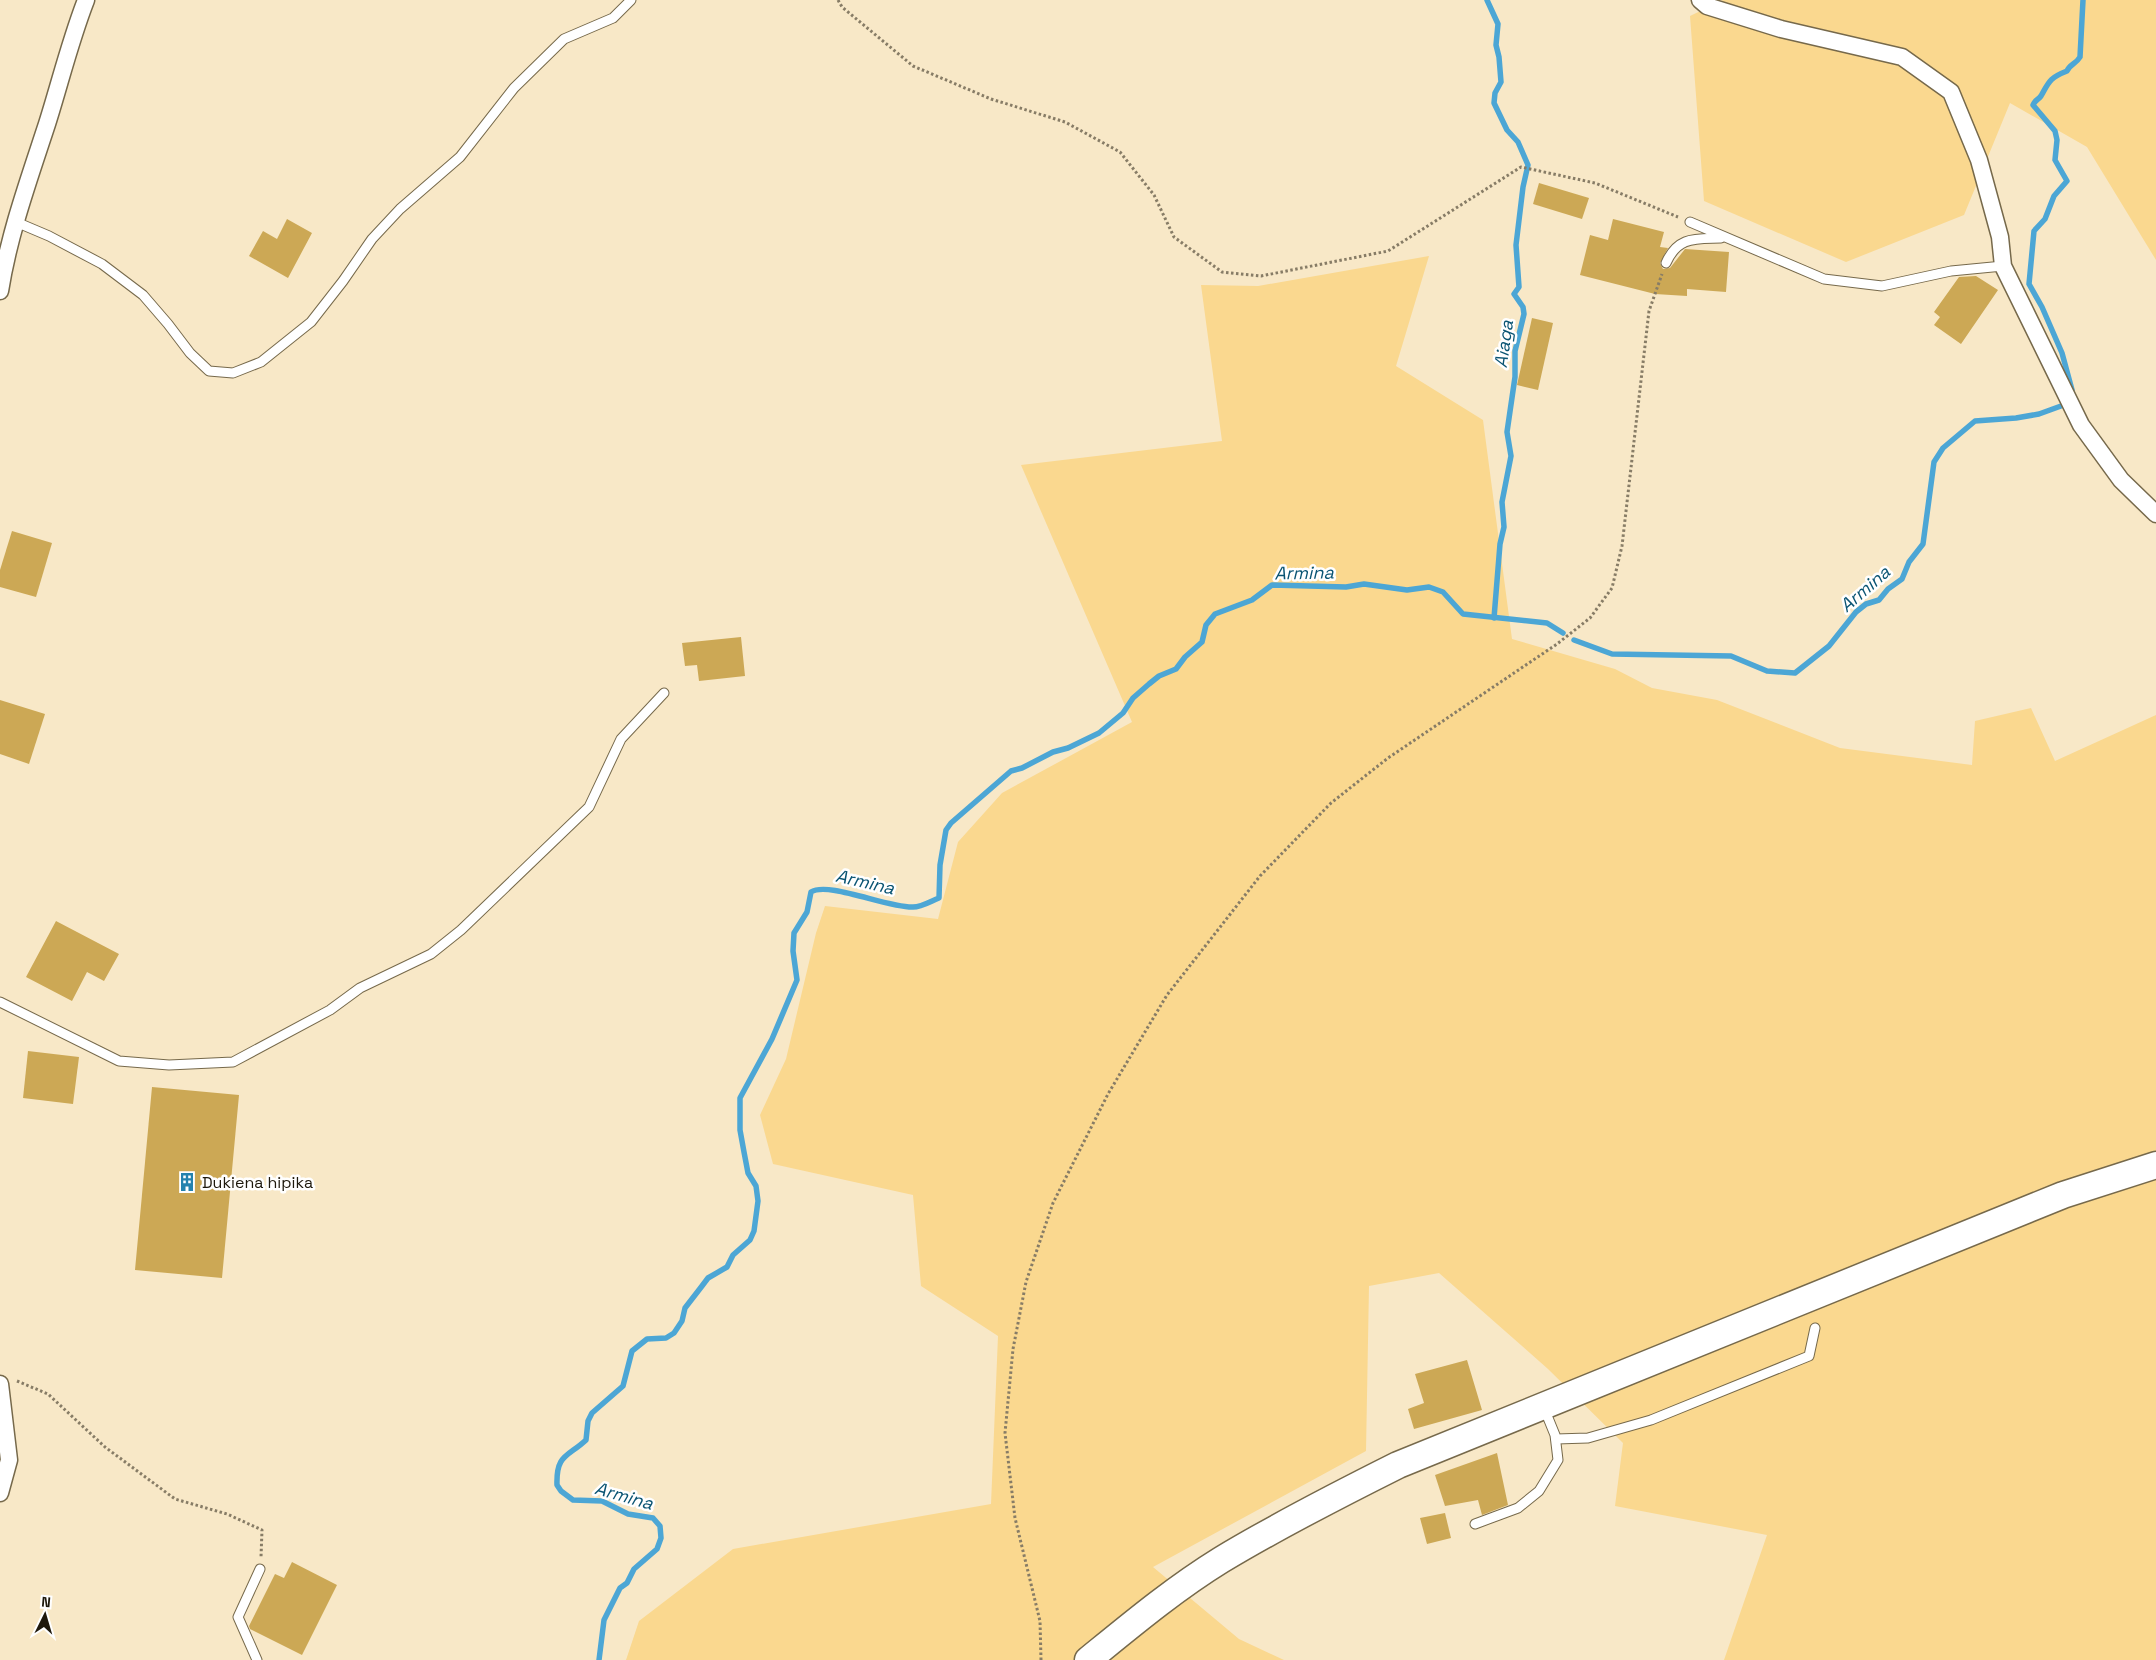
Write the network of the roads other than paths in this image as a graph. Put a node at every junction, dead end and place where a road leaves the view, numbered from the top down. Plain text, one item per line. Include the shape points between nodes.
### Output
1 (86, 0) edge
2 (630, 0) edge
3 (1700, 0) edge
4 (16, 222) junction
5 (1690, 222) road end
6 (1724, 238) junction
7 (1666, 263) road end
8 (2003, 266) junction
9 (0, 291) edge
10 (2156, 514) edge
11 (664, 693) dead end
12 (0, 1002) edge
13 (2156, 1164) edge
14 (1815, 1328) dead end
15 (4, 1381) edge
16 (1543, 1406) junction
17 (1556, 1439) junction
18 (0, 1493) edge
19 (1474, 1524) dead end
20 (260, 1569) road end
21 (258, 1660) edge
22 (1088, 1660) edge

1 - 4 street
2 - 4 lane via 613,18 564,39 514,88 460,157 400,209 372,239 311,322 261,362 233,373 209,370 190,353 143,295 102,264
3 - 8 street via 1707,6 1781,29 1902,57 1951,92 1979,160 2000,237
4 - 9 street
5 - 6 lane
6 - 7 lane via 1688,240 1672,250
6 - 8 lane via 1824,279 1882,286 1951,271
8 - 10 street via 2081,425 2121,480
11 - 12 lane via 621,739 589,807 461,930 431,954 360,988 330,1010 233,1062 169,1065 119,1061
13 - 16 main road via 2054,1199
14 - 17 lane via 1809,1356 1785,1367 1651,1420 1588,1438
15 - 18 street via 9,1460
16 - 17 lane
16 - 22 main road via 1398,1465 1297,1516 1212,1566
17 - 19 lane via 1558,1460 1539,1491 1518,1508
20 - 21 lane via 238,1617

